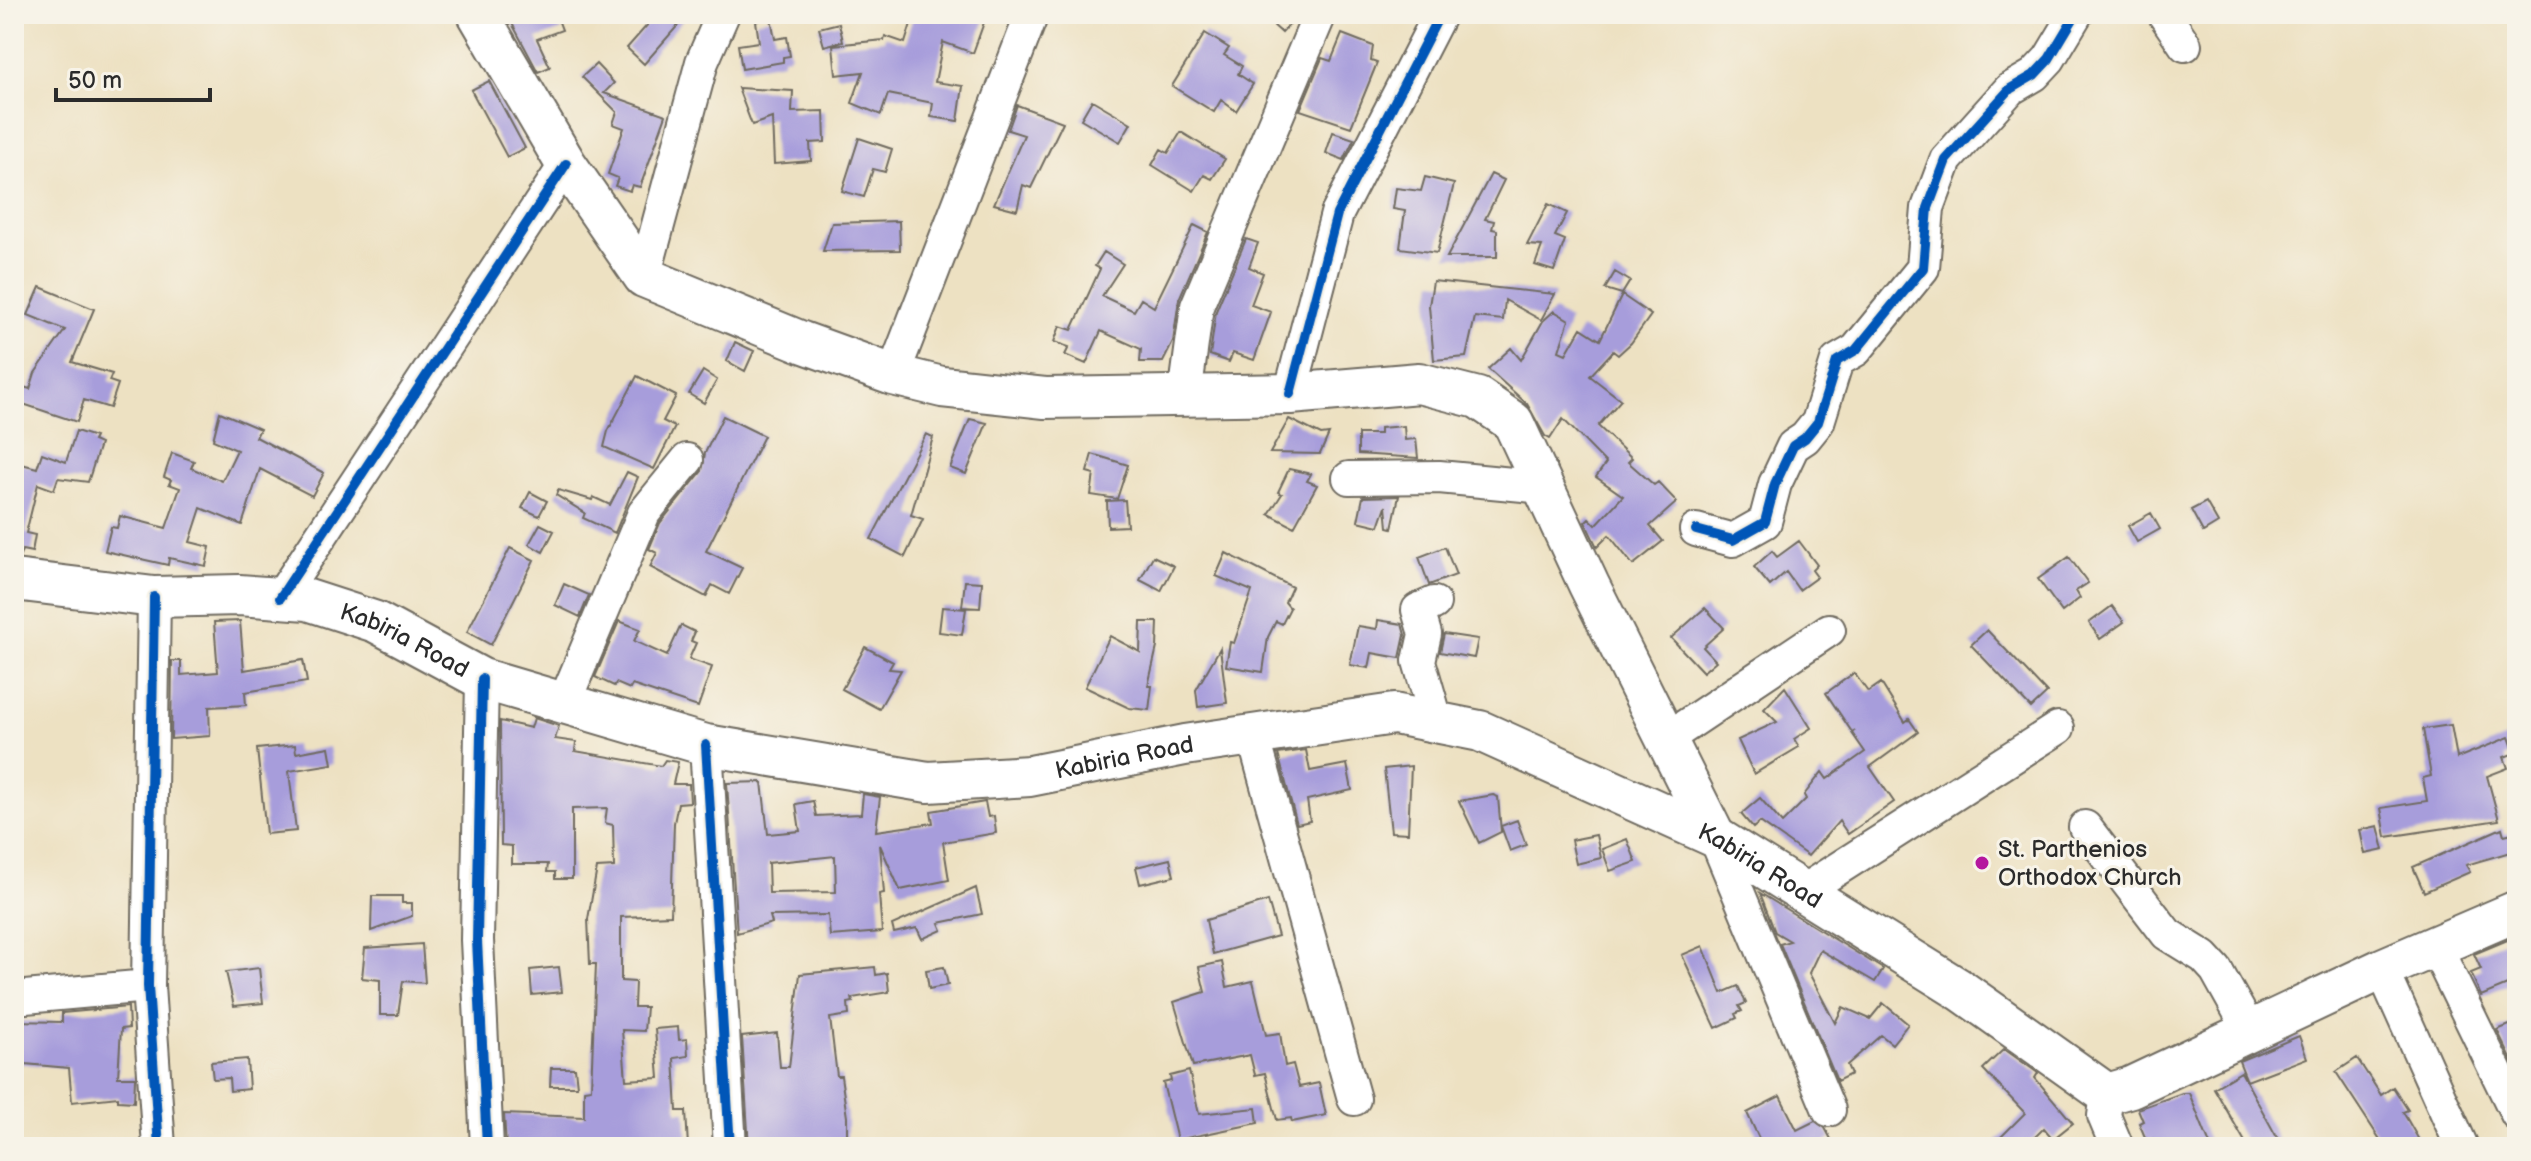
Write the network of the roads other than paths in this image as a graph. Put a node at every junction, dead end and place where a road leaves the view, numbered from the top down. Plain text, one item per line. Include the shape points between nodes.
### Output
1 (478, 14) edge
2 (723, 14) edge
3 (1032, 14) edge
4 (1320, 14) edge
5 (1440, 14) edge
6 (2076, 14) edge
7 (2164, 14) edge
8 (2185, 45) dead end
9 (566, 164) junction
10 (644, 277) junction
11 (893, 375) junction
12 (1290, 394) junction
13 (1185, 396) junction
14 (687, 460) dead end
15 (1349, 478) dead end
16 (1544, 487) junction
17 (1696, 530) dead end
18 (14, 580) edge
19 (154, 597) junction
20 (280, 598) junction
21 (1434, 603) dead end
22 (1829, 630) dead end
23 (482, 679) junction
24 (564, 703) junction
25 (1437, 723) junction
26 (2058, 728) dead end
27 (1253, 735) junction
28 (1666, 739) junction
29 (706, 745) junction
30 (2085, 827) dead end
31 (1715, 837) junction
32 (1803, 891) junction
33 (2517, 911) edge
34 (2436, 948) junction
35 (2382, 969) junction
36 (148, 986) junction
37 (14, 998) edge
38 (2250, 1031) junction
39 (2107, 1094) junction
40 (1354, 1099) dead end
41 (1829, 1110) dead end
42 (2517, 1114) edge
43 (159, 1147) edge
44 (487, 1147) edge
45 (730, 1147) edge
46 (2117, 1147) edge
47 (2462, 1147) edge

1 - 9 main road
2 - 10 street via 702,62
3 - 11 street
4 - 13 street via 1197,306
5 - 12 street via 1337,214
6 - 17 street via 2049,59 2010,89 1946,160 1928,208 1923,268 1856,350 1837,361 1818,422 1793,446 1765,522 1733,540
7 - 8 street
9 - 10 main road
9 - 20 street
10 - 11 main road
11 - 13 main road via 942,387 1045,398
12 - 13 main road
12 - 16 main road via 1419,383 1478,398 1513,422
14 - 24 street via 644,513
15 - 16 street via 1439,477
16 - 28 main road
18 - 19 main road, Kabiria Road
19 - 20 main road, Kabiria Road
19 - 36 street
20 - 23 main road, Kabiria Road via 308,600 376,622
21 - 25 street via 1418,610 1425,634 1419,661
22 - 28 street
23 - 24 main road, Kabiria Road
23 - 44 street via 477,940
24 - 29 main road, Kabiria Road
25 - 27 main road, Kabiria Road via 1394,714
25 - 31 main road, Kabiria Road via 1480,731
26 - 32 street
27 - 29 main road, Kabiria Road via 1030,776 928,782
27 - 40 street
28 - 31 main road
29 - 45 street
30 - 38 street via 2167,934 2216,970
31 - 32 main road, Kabiria Road
31 - 41 street
32 - 39 main road, Kabiria Road via 1962,991
33 - 34 main road
34 - 35 main road
34 - 42 street
35 - 38 main road
35 - 47 street
36 - 37 street
36 - 43 street
38 - 39 main road
39 - 46 street via 2104,1116

